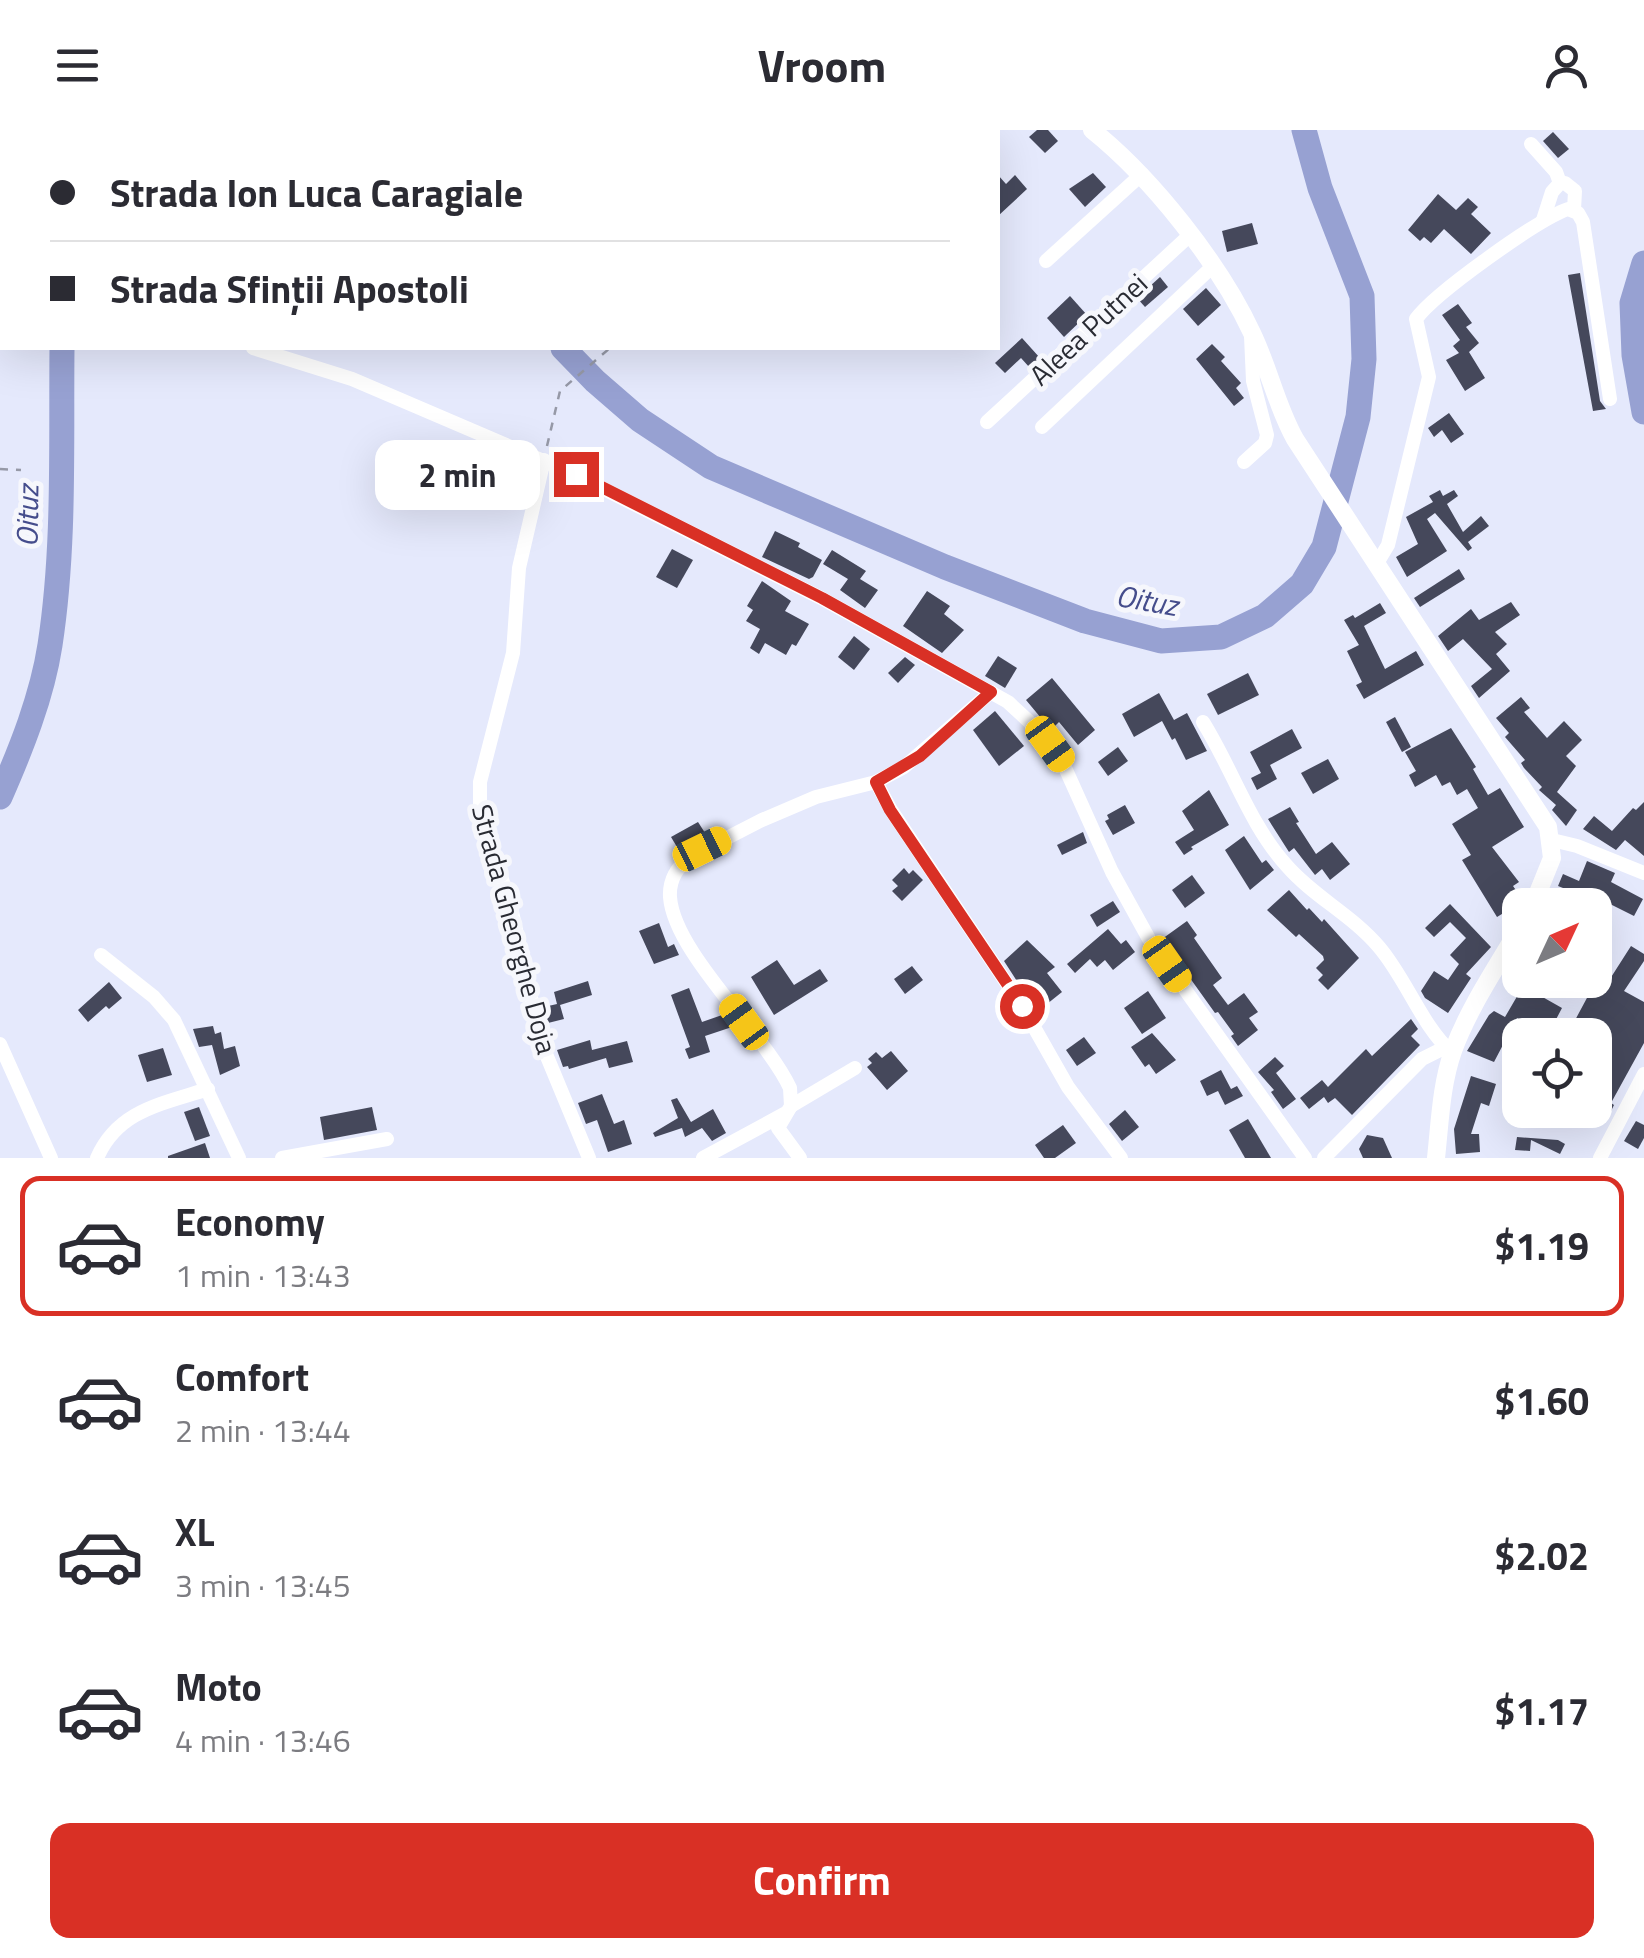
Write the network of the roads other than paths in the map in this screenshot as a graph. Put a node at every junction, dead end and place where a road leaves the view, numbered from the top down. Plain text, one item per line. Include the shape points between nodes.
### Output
1 (1092, 130) edge
2 (1531, 144) dead end
3 (1142, 174) junction
4 (1560, 183) junction
5 (1574, 210) junction
6 (1543, 220) junction
7 (1190, 235) junction
8 (1046, 262) dead end
9 (1212, 267) junction
10 (1251, 330) junction
11 (259, 350) edge
12 (1610, 398) dead end
13 (987, 422) dead end
14 (1042, 427) dead end
15 (544, 460) junction
16 (1244, 462) dead end
17 (1374, 562) junction
18 (991, 692) junction
19 (1204, 722) dead end
20 (876, 782) junction
21 (1552, 840) junction
22 (1644, 874) edge
23 (1540, 888) edge
24 (101, 955) dead end
25 (1502, 959) edge
26 (0, 1044) edge
27 (1449, 1050) junction
28 (855, 1068) dead end
29 (1644, 1074) edge
30 (208, 1090) junction
31 (789, 1109) junction
32 (386, 1139) dead end
33 (52, 1158) edge
34 (97, 1158) edge
35 (239, 1158) edge
36 (282, 1158) edge
37 (588, 1158) edge
38 (703, 1158) edge
39 (800, 1158) edge
40 (1121, 1158) edge
41 (1305, 1158) edge
42 (1324, 1158) edge
43 (1436, 1158) edge
44 (1600, 1158) edge

1 - 3 street
2 - 4 street
3 - 7 street
3 - 8 street
4 - 5 street via 1575,191
4 - 6 street
5 - 6 street
5 - 12 street via 1582,222
6 - 17 street via 1416,319 1428,377 1388,545
7 - 9 street
7 - 13 street, Aleea Putnei
9 - 10 street
9 - 14 street
10 - 16 street via 1252,381 1267,435
10 - 17 street via 1295,439
11 - 15 street via 352,380
15 - 18 street via 822,598
15 - 37 street, Strada Gheorghe Doja via 519,568 513,652 478,800 510,903 541,1042
17 - 21 street
18 - 20 street via 920,756
18 - 41 street via 1024,715 1062,761 1149,939
19 - 27 street via 1266,840 1300,880 1381,949
20 - 31 street via 762,820 690,857 672,879 670,897 686,940 785,1077 793,1100
20 - 40 street via 1068,1087
21 - 22 street
21 - 23 street
24 - 30 street via 174,1020
25 - 27 street
26 - 33 street
27 - 42 street via 1422,1059
27 - 43 street
28 - 31 street
29 - 44 street
30 - 34 street via 127,1118
30 - 35 street
31 - 38 street
31 - 39 street via 778,1128
32 - 36 street

